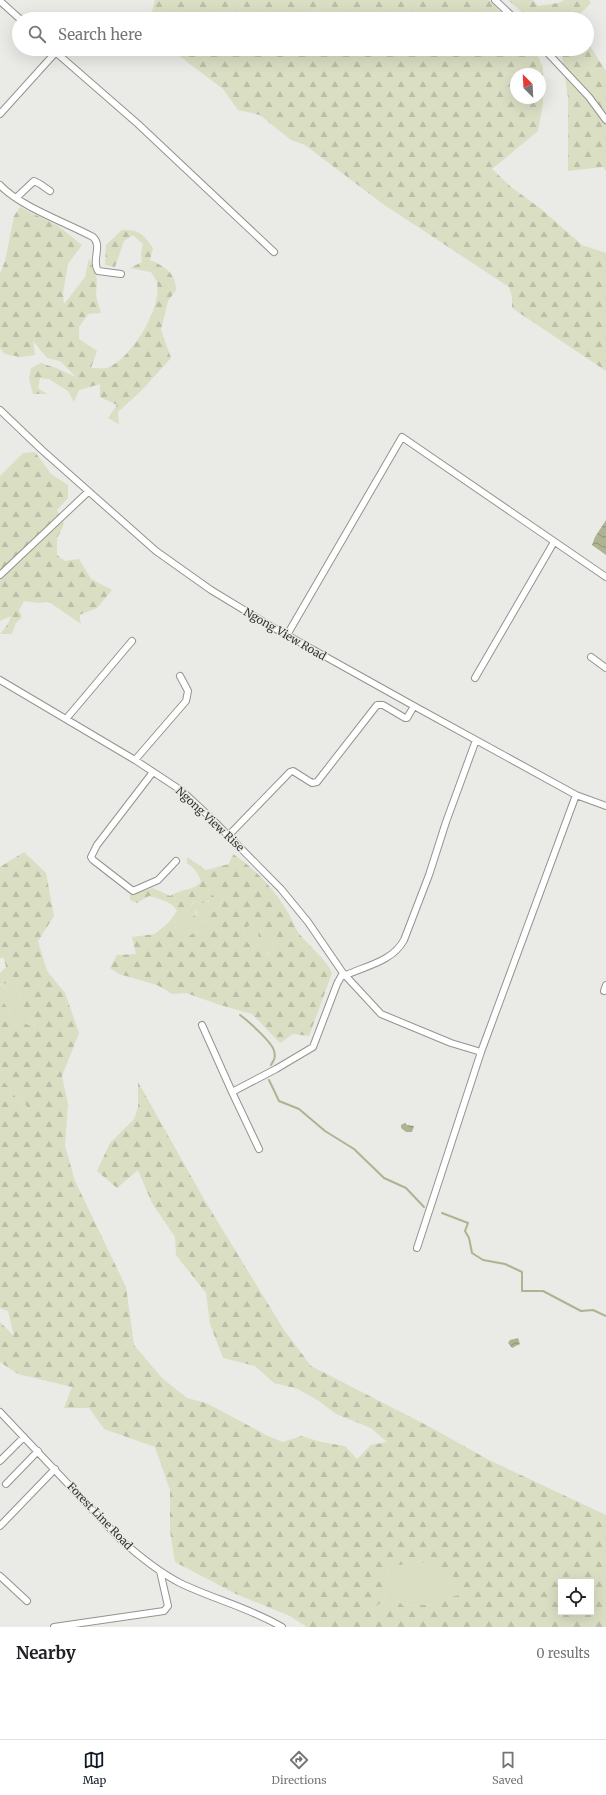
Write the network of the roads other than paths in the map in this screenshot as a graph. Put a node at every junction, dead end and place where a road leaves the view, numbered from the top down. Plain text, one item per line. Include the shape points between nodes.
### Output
1 (0, 0) edge
2 (495, 0) edge
3 (13, 12) edge
4 (508, 12) edge
5 (50, 56) edge
6 (60, 56) edge
7 (551, 56) edge
8 (0, 114) edge
9 (606, 120) edge
10 (0, 185) edge
11 (50, 191) dead end
12 (16, 198) junction
13 (274, 252) dead end
14 (121, 274) dead end
15 (0, 410) edge
16 (88, 492) junction
17 (554, 542) junction
18 (0, 575) edge
19 (606, 577) edge
20 (287, 635) junction
21 (132, 641) dead end
22 (591, 657) dead end
23 (606, 668) edge
24 (180, 676) dead end
25 (475, 678) dead end
26 (0, 680) edge
27 (414, 706) junction
28 (66, 719) junction
29 (476, 740) junction
30 (135, 760) junction
31 (153, 772) junction
32 (576, 795) junction
33 (606, 806) edge
34 (228, 836) junction
35 (176, 861) dead end
36 (345, 974) junction
37 (202, 1025) dead end
38 (481, 1052) junction
39 (232, 1092) junction
40 (259, 1149) dead end
41 (417, 1248) dead end
42 (0, 1412) edge
43 (24, 1437) junction
44 (38, 1451) junction
45 (0, 1461) edge
46 (55, 1469) junction
47 (6, 1484) dead end
48 (0, 1526) edge
49 (160, 1571) junction
50 (0, 1576) edge
51 (27, 1601) dead end
52 (54, 1627) edge
53 (282, 1627) edge

1 - 3 street
2 - 4 street
5 - 8 street
6 - 13 street via 138,124
7 - 9 street via 589,97
10 - 12 street
11 - 12 street via 34,181
12 - 14 street via 94,237 97,240 98,271
15 - 16 street, Ngong View Road
16 - 18 street
16 - 20 street, Ngong View Road via 170,563
17 - 19 street
17 - 20 street via 402,437
17 - 25 street
20 - 27 street, Ngong View Road
21 - 28 street
22 - 23 street
24 - 30 street via 188,691 186,701
26 - 28 street, Ngong View Rise
27 - 29 street, Ngong View Road
27 - 34 street via 405,718 383,705 377,705 317,782 312,784 293,771 290,772
28 - 30 street, Ngong View Rise
29 - 32 street, Ngong View Road
29 - 36 street via 404,940 390,956
30 - 31 street, Ngong View Rise
31 - 34 street, Ngong View Rise via 182,791
31 - 35 street via 97,845 91,857 133,890 158,880
32 - 33 street, Ngong View Road
32 - 38 street
34 - 36 street, Ngong View Rise via 281,889
36 - 38 street, Ngong View Rise via 381,1014 451,1043
36 - 39 street via 337,984 313,1047
37 - 39 street
38 - 41 street
39 - 40 street
42 - 43 street, Forest Line Road
43 - 44 street, Forest Line Road
43 - 45 street
44 - 46 street, Forest Line Road
44 - 47 street
46 - 48 street
46 - 49 street, Forest Line Road via 120,1539
49 - 52 street via 168,1606 164,1611
49 - 53 street, Forest Line Road via 180,1583
50 - 51 street

